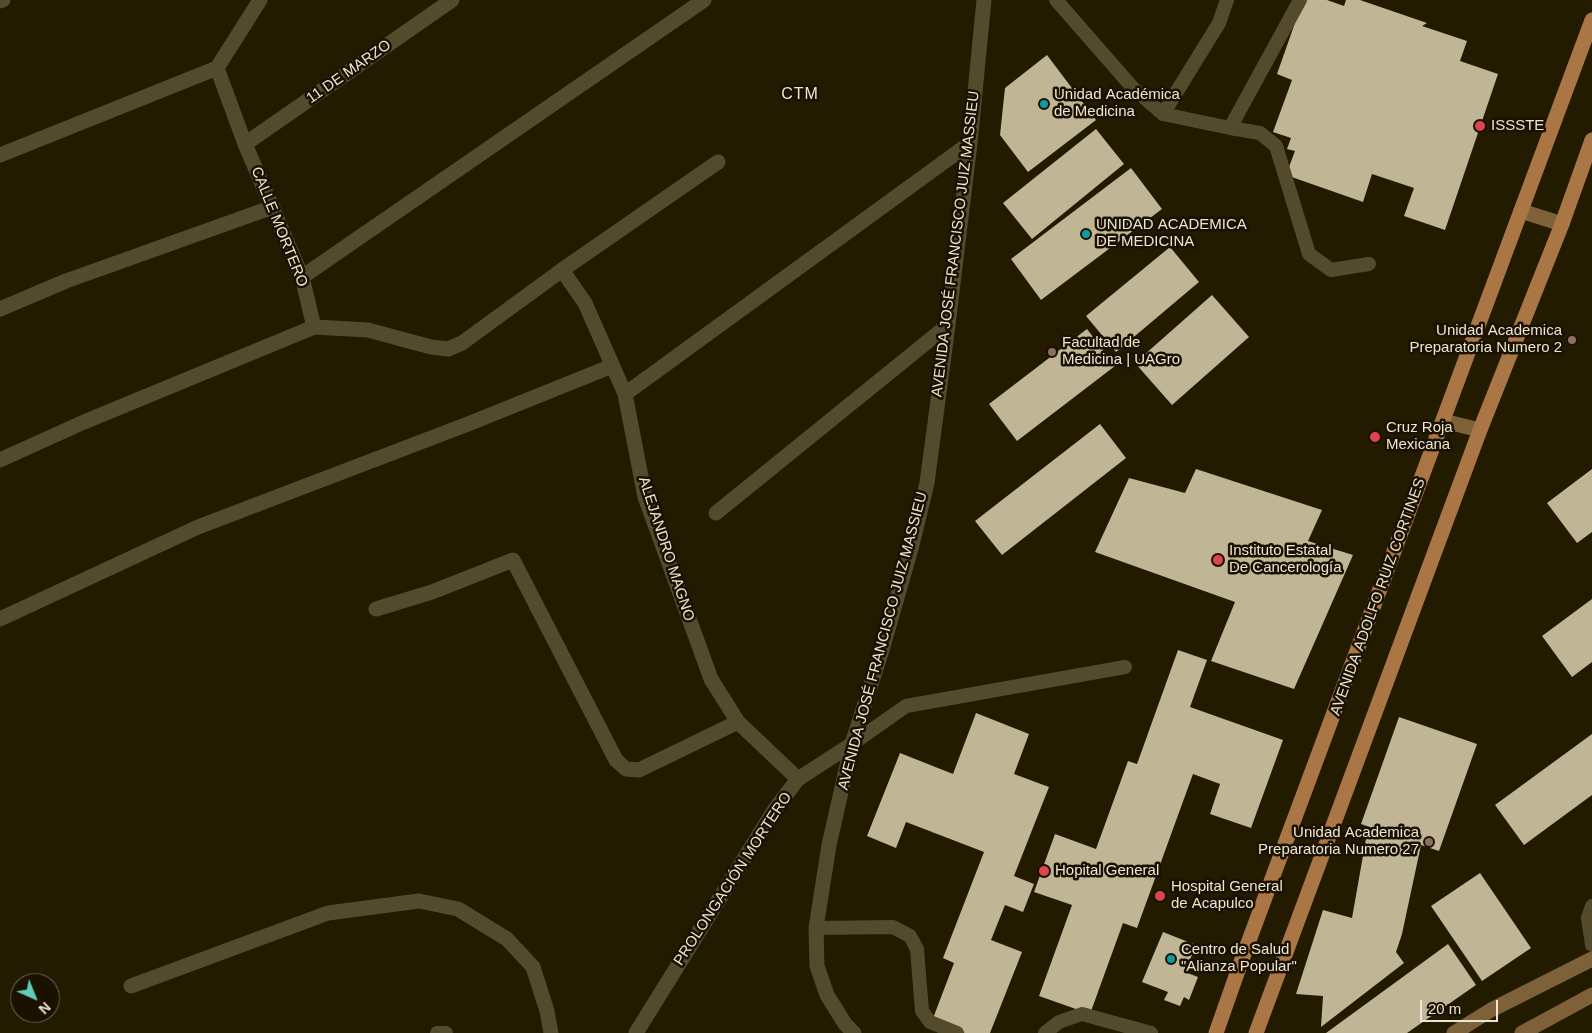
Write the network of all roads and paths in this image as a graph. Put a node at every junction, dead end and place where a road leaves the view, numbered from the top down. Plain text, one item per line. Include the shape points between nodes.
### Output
1 (260, 0) edge
2 (452, 0) edge
3 (704, 0) edge
4 (984, 0) edge
5 (1056, 0) edge
6 (1227, 0) edge
7 (1300, 0) edge
8 (1592, 20) edge
9 (217, 68) junction
10 (1163, 114) junction
11 (1230, 128) junction
12 (1592, 140) edge
13 (970, 143) junction
14 (245, 144) junction
15 (0, 155) edge
16 (718, 162) dead end
17 (272, 207) junction
18 (1521, 211) junction
19 (1562, 224) junction
20 (1369, 264) dead end
21 (562, 270) junction
22 (302, 278) junction
23 (0, 308) edge
24 (948, 325) junction
25 (314, 327) junction
26 (612, 366) junction
27 (624, 394) junction
28 (1443, 421) junction
29 (1480, 430) junction
30 (0, 460) edge
31 (716, 513) dead end
32 (376, 609) dead end
33 (0, 619) edge
34 (1125, 667) dead end
35 (738, 722) junction
36 (852, 744) junction
37 (798, 779) junction
38 (1592, 906) edge
39 (816, 928) junction
40 (1592, 945) edge
41 (1592, 959) edge
42 (131, 986) dead end
43 (1592, 995) edge
44 (438, 1033) edge
45 (446, 1033) edge
46 (551, 1033) edge
47 (636, 1033) edge
48 (854, 1033) edge
49 (957, 1033) edge
50 (1045, 1033) edge
51 (1151, 1033) edge
52 (1216, 1033) edge
53 (1256, 1033) edge
54 (1454, 1033) edge
55 (1522, 1033) edge

1 - 9 street
2 - 14 street, 11 DE MARZO
3 - 22 street
4 - 13 street, AVENIDA JOSÉ FRANCISCO JUIZ MASSIEU
5 - 10 lane via 1133,88
6 - 10 lane via 1219,23
7 - 11 lane
8 - 18 main road, AVENIDA ADOLFO RUIZ CORTINES
9 - 14 street, CALLE MORTERO
9 - 15 street
10 - 11 lane
11 - 20 lane via 1260,133 1276,146 1309,254 1331,270
12 - 19 main road
13 - 24 street, AVENIDA JOSÉ FRANCISCO JUIZ MASSIEU
13 - 27 street
14 - 17 street, CALLE MORTERO
16 - 21 street
17 - 22 street, CALLE MORTERO
17 - 23 street
18 - 19 street
18 - 28 main road, AVENIDA ADOLFO RUIZ CORTINES
19 - 29 main road
21 - 25 street via 462,343 448,348 431,347 368,330
21 - 26 street, ALEJANDRO MAGNO via 585,303
22 - 25 street, CALLE MORTERO
24 - 31 street
24 - 36 street, AVENIDA JOSÉ FRANCISCO JUIZ MASSIEU via 924,493 911,549
25 - 30 street
26 - 27 street, ALEJANDRO MAGNO
26 - 33 street via 198,527
27 - 35 street, ALEJANDRO MAGNO via 645,497 711,679
28 - 29 street
28 - 52 main road, AVENIDA ADOLFO RUIZ CORTINES
29 - 53 main road
32 - 35 street via 432,592 513,560 616,760 626,769 639,770
34 - 36 lane via 906,706
35 - 37 street, ALEJANDRO MAGNO
36 - 37 street, PROLONGACIÓN MORTERO
36 - 39 street, AVENIDA JOSÉ FRANCISCO JUIZ MASSIEU via 829,845
37 - 47 street, PROLONGACIÓN MORTERO via 775,809
38 - 40 lane via 1588,918
39 - 48 street, AVENIDA JOSÉ FRANCISCO JUIZ MASSIEU via 819,973 827,995
39 - 49 lane via 893,927 910,936 917,949 922,1011 930,1022
41 - 54 street via 1491,1010
42 - 46 street via 328,913 419,901 458,909 507,939 534,968
43 - 55 street
44 - 45 lane
50 - 51 lane via 1059,1022 1082,1014

